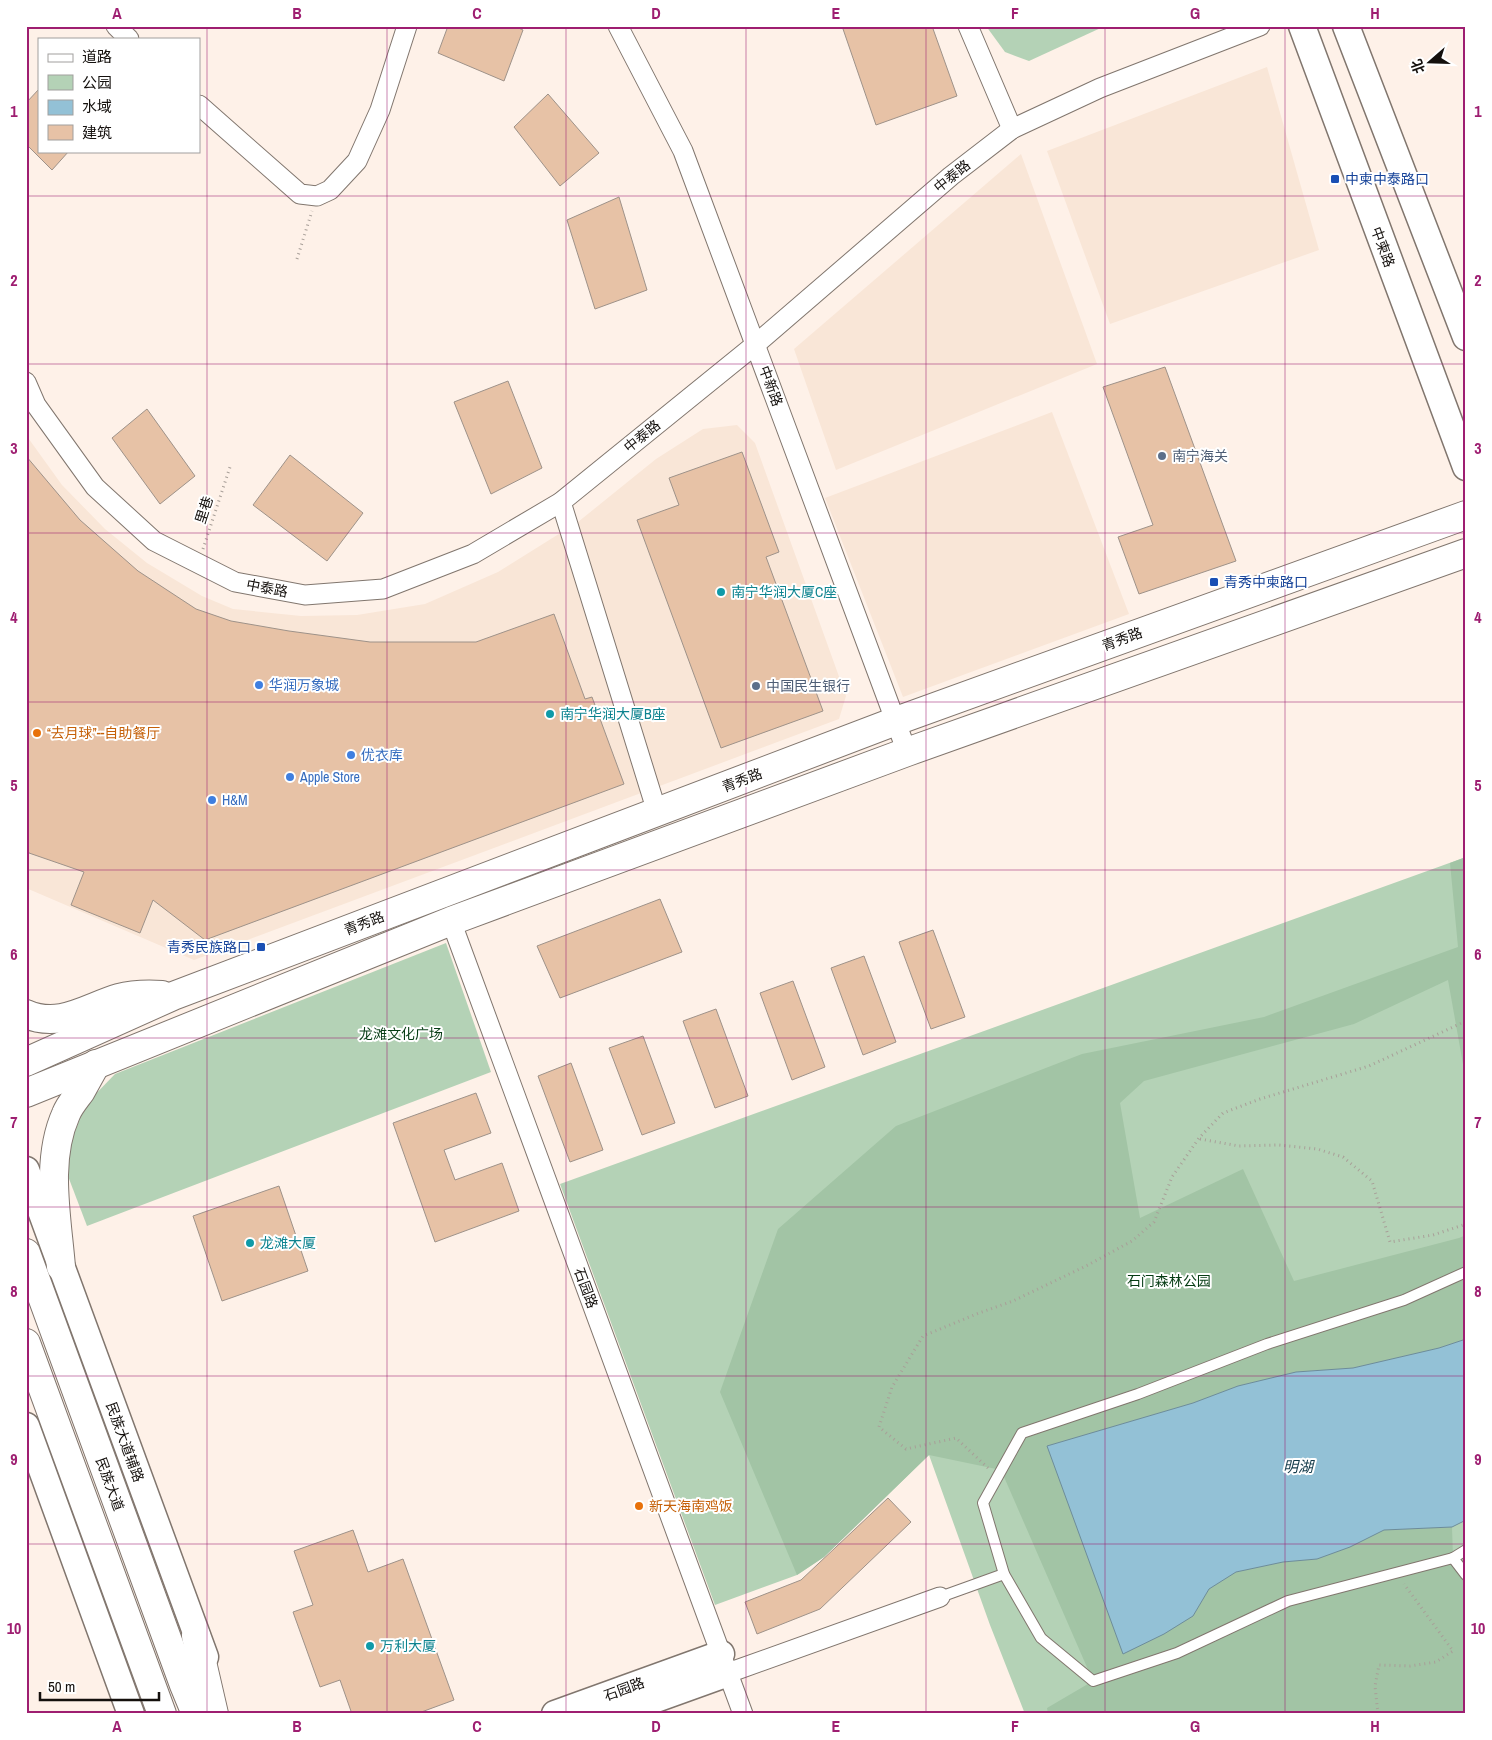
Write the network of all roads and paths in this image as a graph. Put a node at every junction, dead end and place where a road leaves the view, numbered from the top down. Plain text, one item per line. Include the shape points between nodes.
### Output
1 (116, 26) edge
2 (407, 26) edge
3 (618, 26) edge
4 (968, 26) edge
5 (1260, 26) edge
6 (1302, 26) edge
7 (1346, 26) edge
8 (128, 38) edge
9 (200, 105) edge
10 (1012, 129) junction
11 (317, 196) junction
12 (297, 259) dead end
13 (1466, 337) edge
14 (756, 344) junction
15 (26, 382) edge
16 (231, 464) dead end
17 (1466, 467) edge
18 (561, 502) junction
19 (1466, 515) edge
20 (1466, 553) edge
21 (199, 564) junction
22 (896, 721) junction
23 (907, 752) junction
24 (657, 812) junction
25 (451, 921) junction
26 (173, 996) junction
27 (26, 1014) edge
28 (1466, 1021) edge
29 (26, 1062) edge
30 (96, 1064) junction
31 (26, 1093) edge
32 (1199, 1138) junction
33 (26, 1170) edge
34 (31, 1191) edge
35 (1466, 1224) edge
36 (26, 1253) edge
37 (62, 1267) junction
38 (1466, 1272) edge
39 (26, 1343) edge
40 (26, 1426) edge
41 (998, 1477) junction
42 (1466, 1550) edge
43 (1453, 1558) junction
44 (1004, 1574) junction
45 (1397, 1574) junction
46 (1466, 1575) edge
47 (940, 1597) joint
48 (196, 1636) junction
49 (725, 1664) junction
50 (131, 1714) edge
51 (162, 1714) edge
52 (196, 1714) edge
53 (214, 1714) edge
54 (227, 1714) edge
55 (555, 1714) edge
56 (614, 1714) edge
57 (743, 1714) edge
58 (1378, 1714) edge

1 - 8 street
2 - 11 street via 380,110 357,161 330,190
3 - 14 street, 中新路 via 683,150
4 - 10 street
5 - 10 street, 中泰路 via 1100,88
6 - 17 street, 中柬路
7 - 13 street
9 - 11 street via 300,194
10 - 14 street, 中泰路 via 951,176
11 - 12 path
14 - 18 street, 中泰路
14 - 22 street, 中新路
15 - 21 street, 中泰路 via 36,405 95,487 154,541
16 - 21 path, 里巷
18 - 21 street, 中泰路 via 473,554 383,589 305,595 234,582
18 - 24 street
19 - 22 main road, 青秀路
20 - 23 main road
22 - 23 street, 中新路
22 - 24 main road, 青秀路
23 - 25 main road
24 - 26 main road, 青秀路
25 - 30 main road
25 - 49 street, 石园路
26 - 27 main road via 142,993 126,996 71,1017 51,1020
26 - 29 main road, 青秀路
28 - 32 path via 1369,1066 1223,1112
30 - 31 main road
30 - 37 main road via 66,1112 58,1134 55,1188
32 - 35 path via 1240,1146 1280,1145 1318,1149 1343,1157 1372,1181 1390,1242 1433,1235
32 - 41 path via 1172,1177 1154,1222 1132,1241 1013,1301 923,1336 892,1387 879,1427 906,1448 956,1438
33 - 34 street, 民族大道辅路
34 - 37 street, 民族大道辅路
36 - 52 main road, 民族大道
37 - 48 street, 民族大道辅路
38 - 41 lane via 1404,1300 1267,1344 1138,1394 1022,1433
39 - 51 main road
40 - 50 street
41 - 44 lane via 983,1503
42 - 43 lane
43 - 45 lane
43 - 46 lane
44 - 45 lane via 1041,1638 1093,1681 1177,1653 1288,1601
44 - 47 lane
45 - 58 path via 1453,1650 1436,1662 1410,1666 1379,1665 1375,1686
47 - 49 street
48 - 53 main road
48 - 54 street, 民族大道辅路
49 - 55 street, 石园路
49 - 56 street, 石园路
49 - 57 street, 石园路

